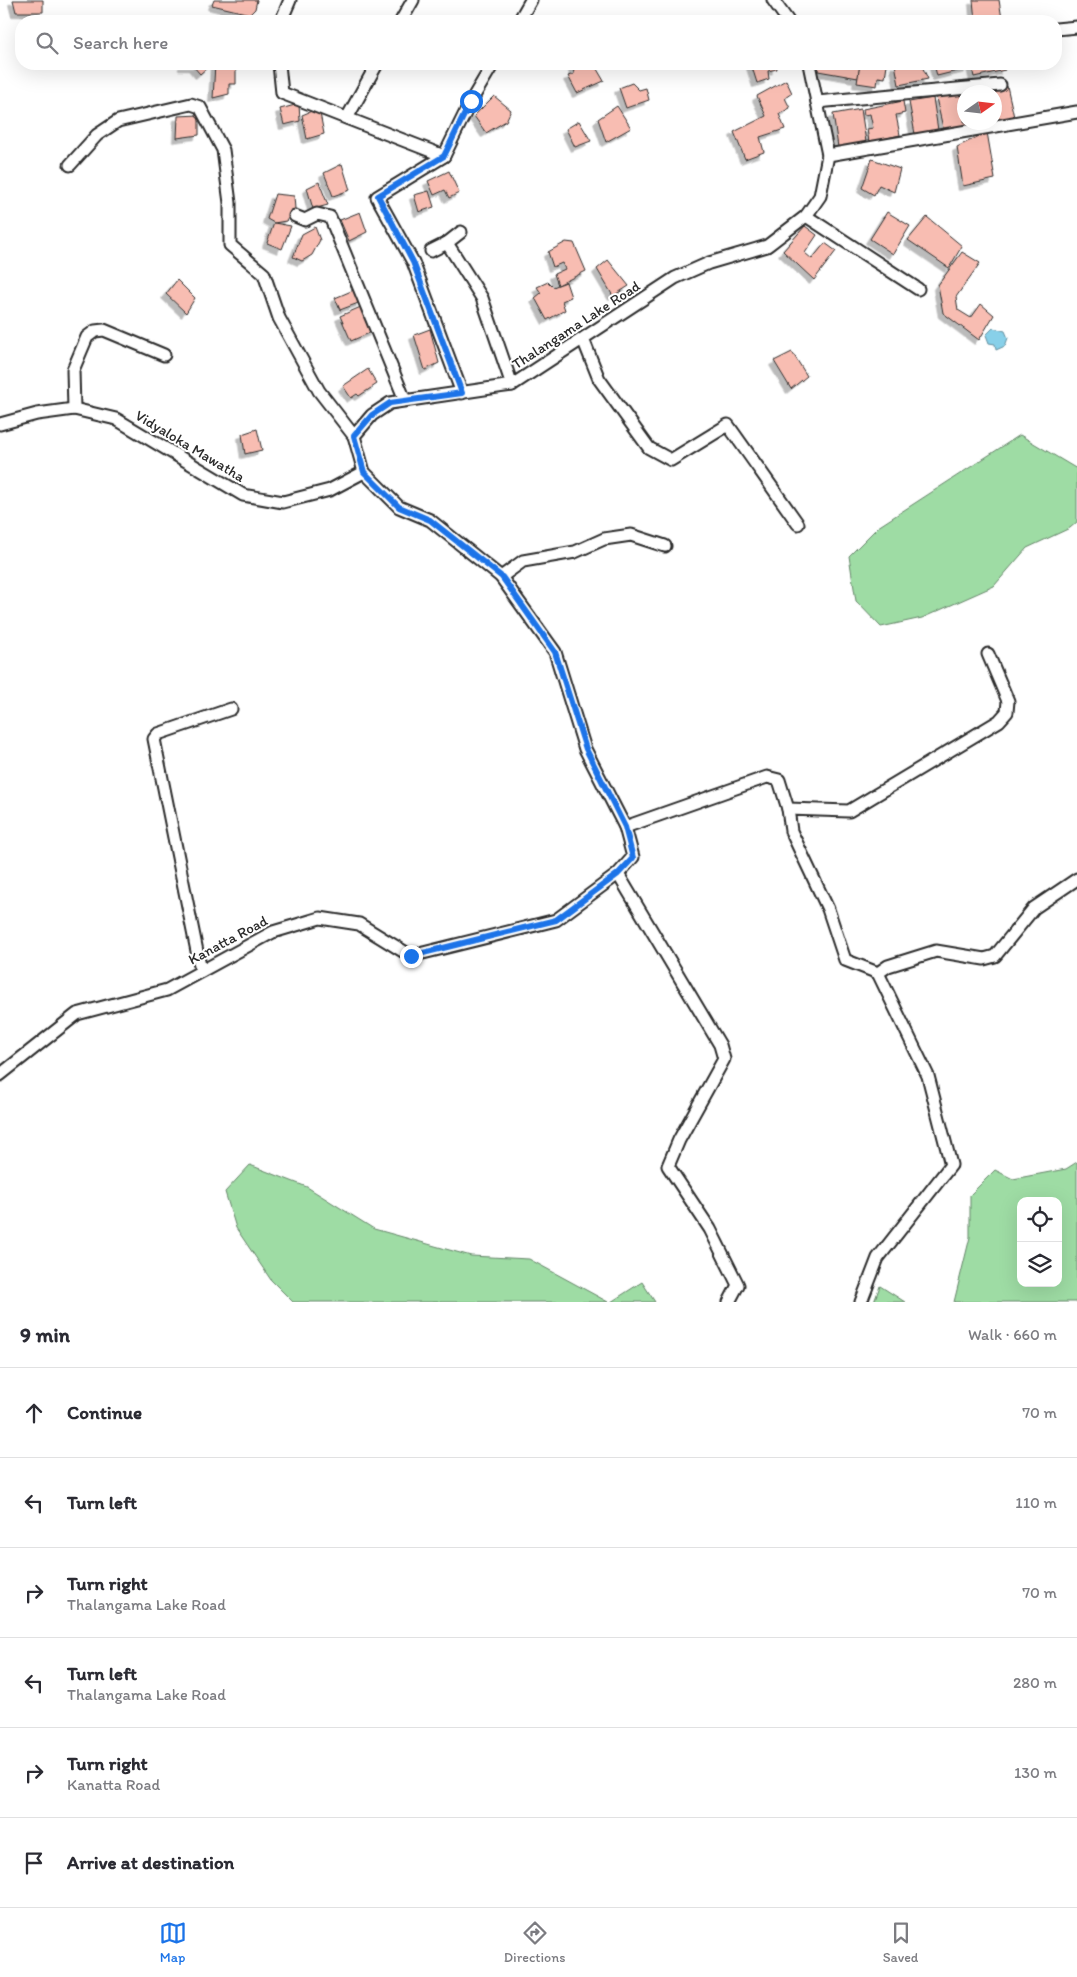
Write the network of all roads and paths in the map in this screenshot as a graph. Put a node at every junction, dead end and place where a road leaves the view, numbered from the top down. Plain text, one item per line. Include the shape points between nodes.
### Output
1 (290, 0) edge
2 (413, 0) edge
3 (531, 0) edge
4 (773, 0) edge
5 (284, 15) edge
6 (404, 15) edge
7 (522, 15) edge
8 (784, 15) edge
9 (1077, 27) edge
10 (1062, 28) edge
11 (280, 70) edge
12 (374, 70) edge
13 (489, 70) edge
14 (810, 70) edge
15 (1000, 84) dead end
16 (817, 102) junction
17 (1077, 112) edge
18 (347, 118) junction
19 (828, 155) junction
20 (444, 156) junction
21 (70, 165) dead end
22 (295, 216) dead end
23 (806, 216) junction
24 (461, 232) dead end
25 (447, 243) junction
26 (431, 250) dead end
27 (918, 289) dead end
28 (583, 339) junction
29 (164, 355) dead end
30 (512, 385) junction
31 (462, 393) junction
32 (405, 400) junction
33 (74, 408) junction
34 (0, 424) edge
35 (354, 436) junction
36 (364, 472) junction
37 (798, 524) dead end
38 (665, 546) dead end
39 (502, 577) junction
40 (988, 654) dead end
41 (231, 709) dead end
42 (788, 810) junction
43 (625, 827) junction
44 (618, 874) junction
45 (1077, 879) edge
46 (201, 972) junction
47 (878, 973) junction
48 (0, 1075) edge
49 (729, 1302) edge
50 (861, 1302) edge

1 - 5 street
2 - 6 street
3 - 7 street
4 - 8 street
9 - 10 street
11 - 18 street via 282,93
12 - 18 street
13 - 20 street
14 - 16 street, Thalangama Lake Road
15 - 16 street
16 - 19 street, Thalangama Lake Road
17 - 19 street
18 - 20 street
19 - 23 street, Thalangama Lake Road via 820,196
20 - 31 street via 378,196 413,262
21 - 35 street via 97,135 118,121 191,104 200,108 223,150 230,203 230,245 264,274 280,318 319,391
22 - 32 street via 305,220 317,214 330,217
23 - 27 street
23 - 28 street, Thalangama Lake Road via 767,246 709,263 675,278
24 - 25 street
25 - 26 street
25 - 30 street via 482,298
28 - 30 street, Thalangama Lake Road
28 - 37 street via 598,379 649,448 671,460 728,425
29 - 33 street via 104,330 95,331 87,337 72,370
30 - 31 street, Thalangama Lake Road
31 - 32 street, Thalangama Lake Road
32 - 35 street, Thalangama Lake Road via 390,403 372,415
33 - 34 street, Vidyaloka Mawatha
33 - 36 street, Vidyaloka Mawatha via 116,419 243,494 283,502 330,490
35 - 36 street
36 - 39 street via 399,507 430,520
38 - 39 street via 631,535 604,539 575,552 523,561
39 - 43 street via 555,652 586,749
40 - 42 street via 1008,701 1007,712 999,721 849,811
41 - 46 street via 158,734 154,739
42 - 43 street via 779,780 766,777
42 - 47 street via 791,831 828,909 845,960
43 - 44 street via 633,858
44 - 46 street, Kanatta Road via 556,920 411,956 359,924 320,918 273,932
44 - 49 street via 720,1045 724,1059 668,1166 710,1229 738,1285
45 - 47 street via 1034,908 995,956 984,959 936,951 888,966
46 - 48 street, Kanatta Road via 167,990 77,1014
47 - 50 street via 928,1076 950,1165 878,1258

